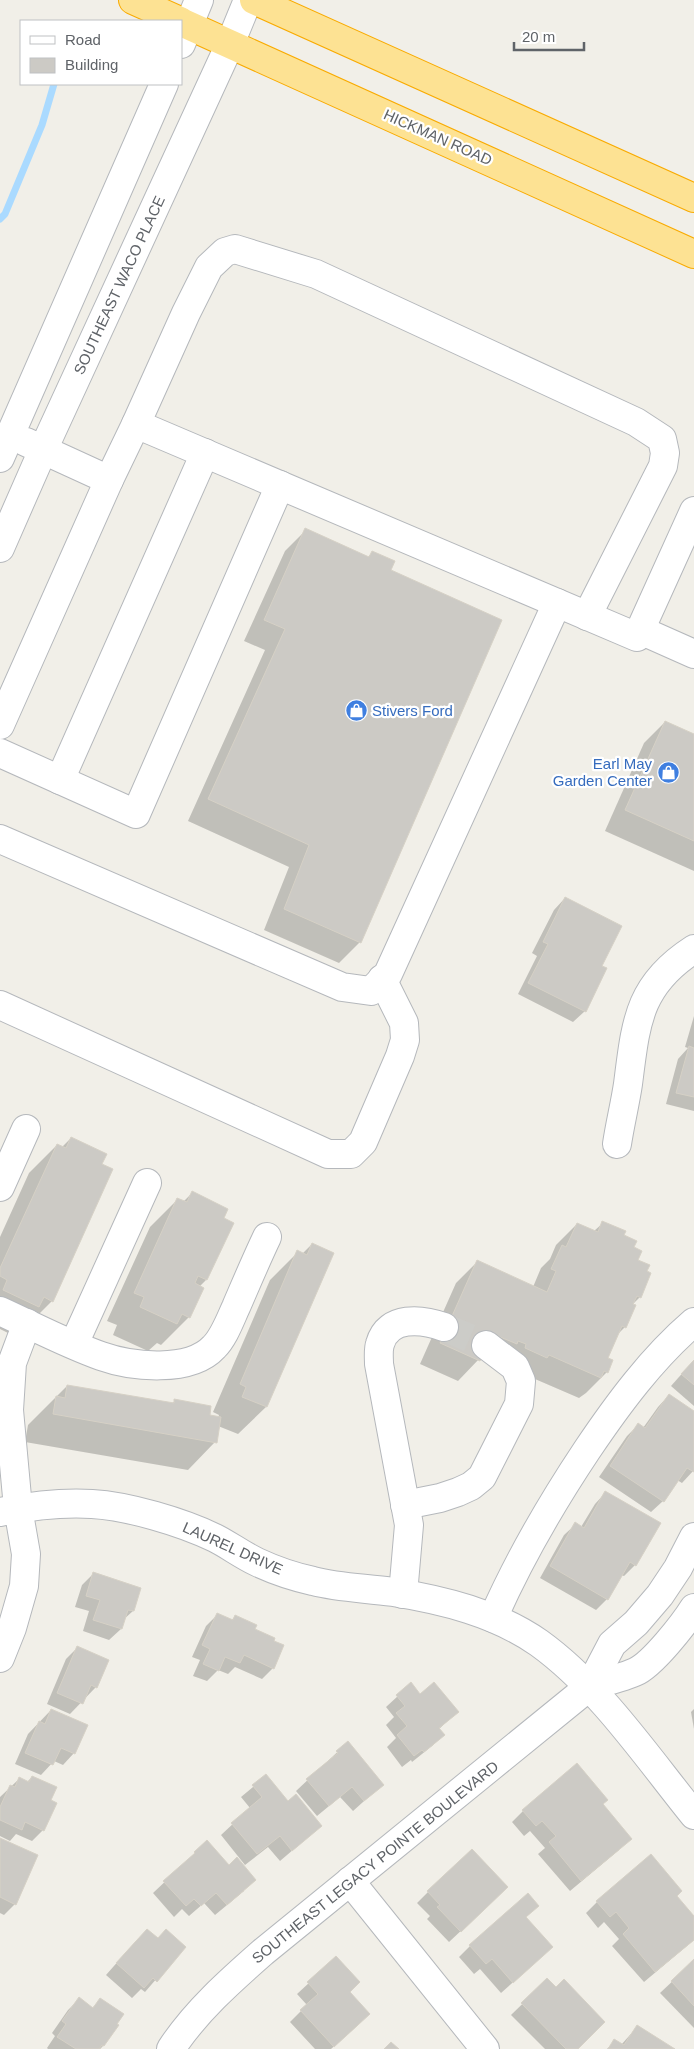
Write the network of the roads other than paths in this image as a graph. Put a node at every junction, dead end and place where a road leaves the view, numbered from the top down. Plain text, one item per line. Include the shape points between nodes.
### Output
1 (133, 0) edge
2 (199, 0) edge
3 (254, 0) edge
4 (169, 20) edge
5 (240, 22) edge
6 (183, 28) edge
7 (164, 85) edge
8 (694, 198) edge
9 (694, 254) edge
10 (136, 424) junction
11 (3, 441) edge
12 (43, 450) junction
13 (205, 453) junction
14 (109, 480) junction
15 (280, 485) junction
16 (694, 511) edge
17 (0, 548) edge
18 (557, 603) junction
19 (587, 616) junction
20 (640, 630) junction
21 (694, 654) edge
22 (0, 725) edge
23 (0, 753) edge
24 (60, 780) junction
25 (0, 840) edge
26 (694, 949) edge
27 (382, 979) junction
28 (0, 1005) edge
29 (26, 1129) dead end
30 (617, 1144) dead end
31 (147, 1183) dead end
32 (0, 1187) edge
33 (267, 1237) dead end
34 (0, 1311) edge
35 (694, 1322) edge
36 (27, 1323) junction
37 (444, 1327) tunnel mouth
38 (74, 1344) junction
39 (486, 1345) tunnel mouth
40 (4, 1410) edge
41 (405, 1505) junction
42 (9, 1510) edge
43 (694, 1536) edge
44 (402, 1594) junction
45 (694, 1608) edge
46 (492, 1618) junction
47 (0, 1658) edge
48 (590, 1686) junction
49 (694, 1815) edge
50 (350, 1881) junction
51 (171, 2049) edge
52 (485, 2049) edge

1 - 4 highway, HICKMAN ROAD
2 - 6 street
3 - 8 highway
5 - 6 highway, HICKMAN ROAD
5 - 9 highway, HICKMAN ROAD
5 - 12 street, SOUTHEAST WACO PLACE
7 - 11 street
10 - 13 street
10 - 14 street
10 - 19 street via 209,267 225,252 235,249 316,274 636,422 662,439 663,466
11 - 12 street
12 - 14 street
12 - 17 street, SOUTHEAST WACO PLACE
13 - 15 street
13 - 24 street
14 - 22 street
15 - 18 street
15 - 24 street via 136,814
16 - 20 street
18 - 19 street
18 - 27 street via 388,974
19 - 20 street via 637,637
20 - 21 street
23 - 24 street
25 - 27 street via 342,987 371,991
26 - 30 street via 672,964 642,1005 634,1030
27 - 28 street via 404,1023 405,1040 363,1142 351,1154 328,1154
29 - 32 street
31 - 38 street
33 - 38 street via 225,1330 214,1347 201,1358 179,1365 152,1365 102,1356
34 - 36 street
35 - 46 street via 616,1407 531,1540
36 - 38 street
36 - 40 street via 12,1363
37 - 41 street via 430,1322 407,1321 390,1328 380,1344 379,1364
39 - 41 street via 515,1367 521,1381 519,1404 482,1477 458,1492
40 - 42 street
41 - 44 street via 409,1525
42 - 44 street, LAUREL DRIVE via 55,1504 92,1504 130,1511 215,1538 256,1562 313,1581 350,1589
42 - 47 street via 26,1554 24,1586
43 - 48 street, SOUTHEAST LEGACY POINTE BOULEVARD via 660,1595 612,1644
44 - 46 street, LAUREL DRIVE via 437,1600
45 - 48 street, SOUTHEAST LEGACY POINTE BOULEVARD via 660,1650 637,1671
46 - 48 street, LAUREL DRIVE via 538,1642
48 - 49 street, LAUREL DRIVE
48 - 50 street, SOUTHEAST LEGACY POINTE BOULEVARD
50 - 51 street, SOUTHEAST LEGACY POINTE BOULEVARD via 225,1986
50 - 52 street

